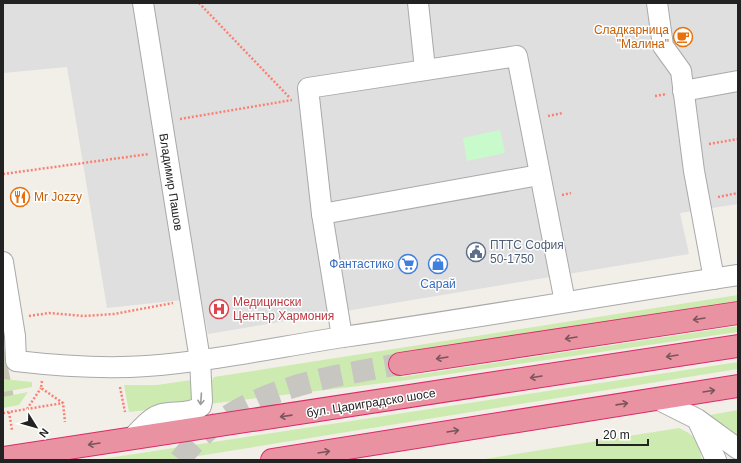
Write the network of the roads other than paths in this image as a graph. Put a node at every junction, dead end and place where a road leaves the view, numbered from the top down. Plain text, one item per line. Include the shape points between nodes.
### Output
1 (143, 3) edge
2 (418, 3) edge
3 (657, 3) edge
4 (425, 69) junction
5 (738, 81) edge
6 (683, 91) junction
7 (539, 175) junction
8 (322, 214) junction
9 (3, 262) edge
10 (738, 275) edge
11 (714, 279) junction
12 (564, 302) junction
13 (738, 313) edge
14 (342, 337) junction
15 (738, 346) edge
16 (200, 360) junction
17 (400, 364) tunnel mouth
18 (738, 386) edge
19 (657, 399) junction
20 (697, 420) junction
21 (132, 438) junction
22 (738, 449) edge
23 (3, 458) edge
24 (272, 460) edge
25 (716, 460) edge

1 - 16 street, Владимир Пашов
2 - 4 street
3 - 6 street via 663,46 680,71
4 - 7 street via 517,56
4 - 8 street via 303,95
5 - 6 street
6 - 11 street
7 - 8 street
7 - 12 street
8 - 14 street
9 - 16 street via 15,336 16,361 120,367
10 - 11 street
11 - 12 street
12 - 14 street via 458,321
13 -> 17 highway
14 - 16 street
15 -> 21 highway, бул. Цариградско шосе
16 -> 21 street, Владимир Пашов via 201,406 194,410 161,414 153,418
19 -> 18 highway
19 - 20 street
24 -> 19 highway
20 - 22 street
20 - 25 street
21 -> 23 highway, бул. Цариградско шосе

